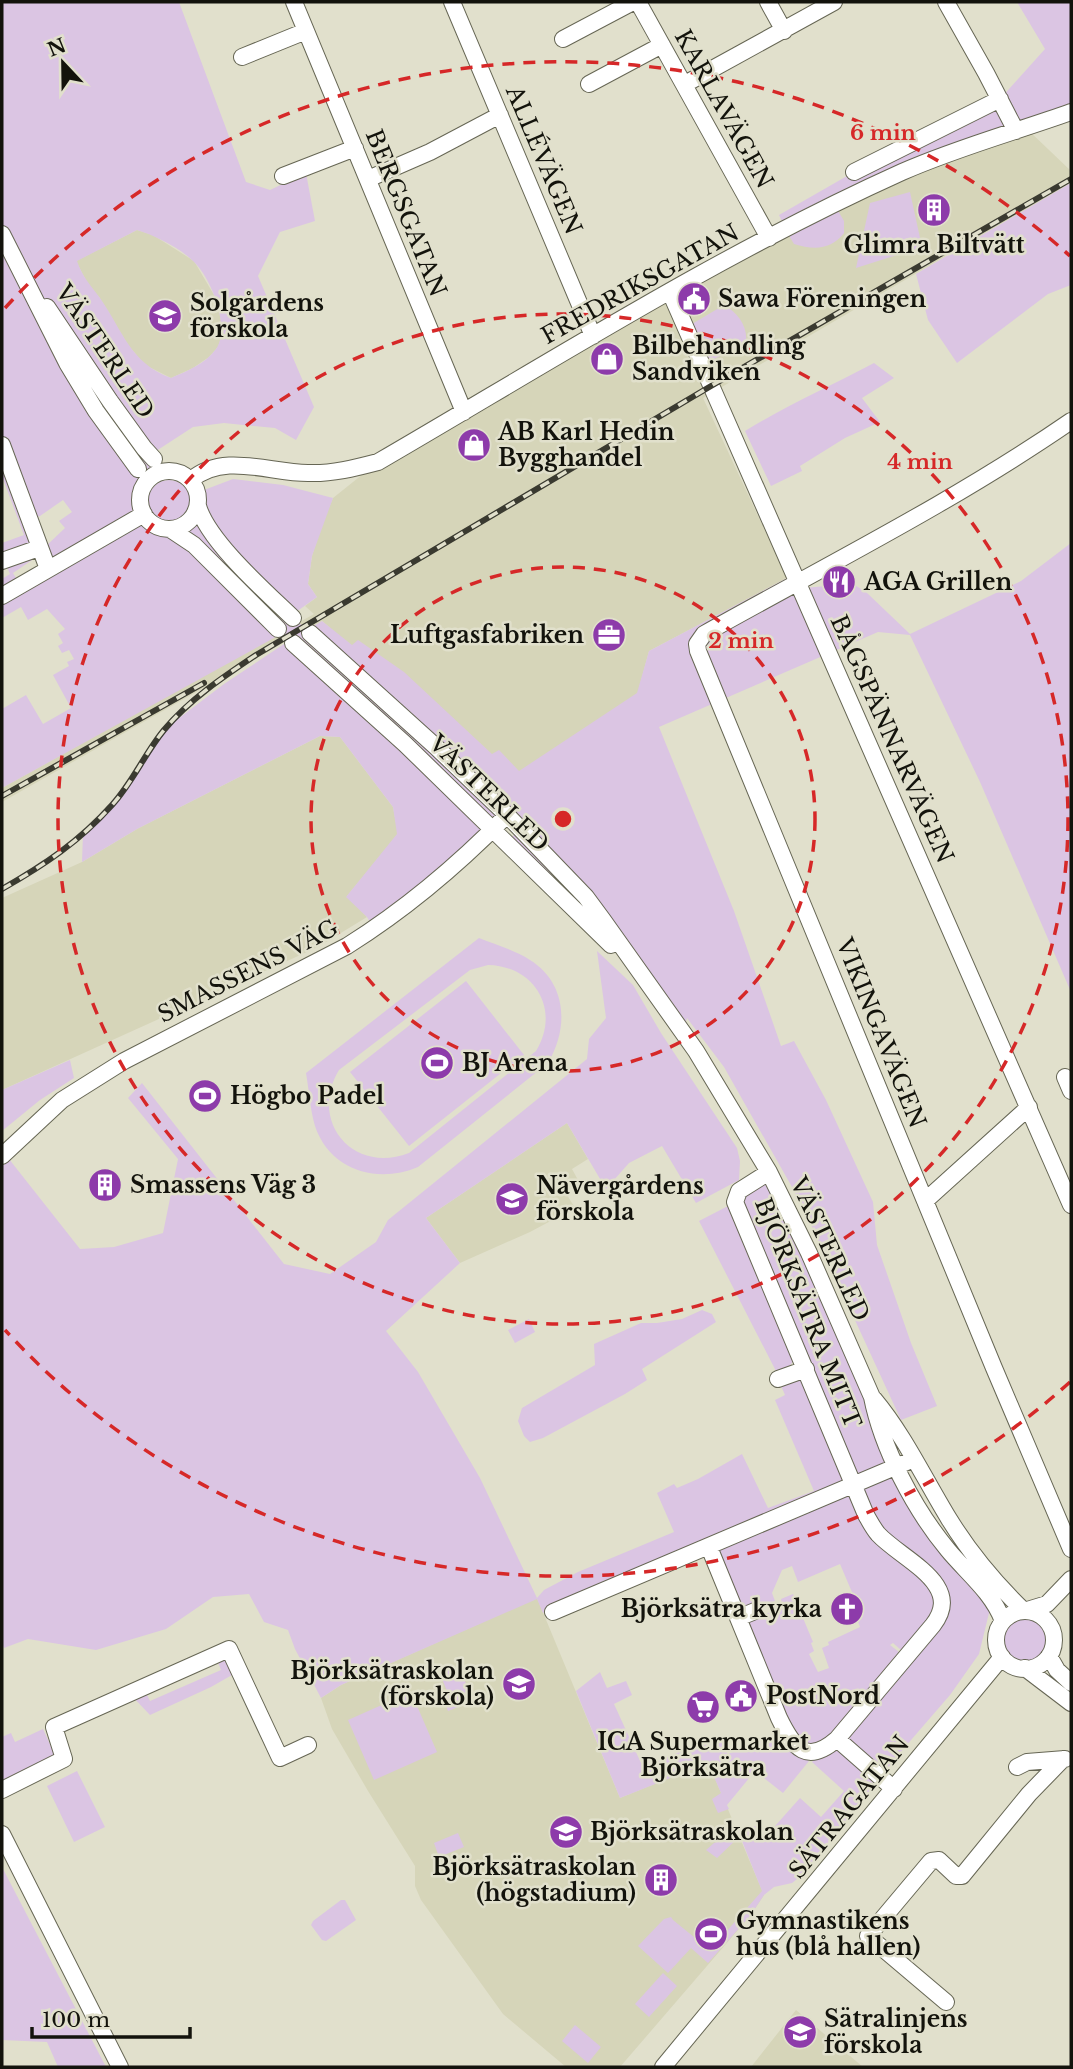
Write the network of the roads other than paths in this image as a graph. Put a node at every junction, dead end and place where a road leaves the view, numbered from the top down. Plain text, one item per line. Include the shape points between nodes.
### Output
1 (294, 2) edge
2 (452, 2) edge
3 (636, 2) edge
4 (768, 2) edge
5 (834, 2) edge
6 (946, 2) edge
7 (784, 31) junction
8 (306, 32) junction
9 (563, 39) dead end
10 (662, 45) junction
11 (242, 57) dead end
12 (589, 83) dead end
13 (685, 84) junction
14 (1000, 99) junction
15 (1071, 112) edge
16 (500, 115) junction
17 (1016, 131) junction
18 (355, 148) junction
19 (854, 172) dead end
20 (283, 176) dead end
21 (368, 179) junction
22 (2, 234) edge
23 (769, 238) junction
24 (20, 268) junction
25 (670, 292) junction
26 (593, 336) junction
27 (464, 412) junction
28 (1071, 421) edge
29 (2, 447) edge
30 (170, 471) junction
31 (140, 476) junction
32 (192, 483) junction
33 (198, 506) junction
34 (143, 509) junction
35 (170, 529) junction
36 (38, 548) junction
37 (2, 561) edge
38 (48, 569) junction
39 (797, 582) junction
40 (2, 596) edge
41 (293, 618) dead end
42 (278, 629) dead end
43 (310, 633) dead end
44 (293, 643) dead end
45 (506, 815) junction
46 (493, 829) junction
47 (647, 982) junction
48 (1029, 1107) junction
49 (2, 1156) edge
50 (769, 1172) junction
51 (925, 1201) junction
52 (1071, 1205) edge
53 (806, 1369) junction
54 (778, 1379) dead end
55 (873, 1397) junction
56 (914, 1459) junction
57 (897, 1466) junction
58 (854, 1485) junction
59 (709, 1547) junction
60 (1071, 1549) edge
61 (1071, 1582) edge
62 (755, 1611) dead end
63 (1024, 1611) junction
64 (553, 1612) dead end
65 (738, 1618) junction
66 (1003, 1621) junction
67 (1049, 1623) junction
68 (1000, 1652) junction
69 (1049, 1656) junction
70 (1025, 1668) junction
71 (1071, 1683) edge
72 (1071, 1703) edge
73 (837, 1739) junction
74 (308, 1745) dead end
75 (1067, 1759) edge
76 (1017, 1767) dead end
77 (894, 1789) junction
78 (2, 1790) edge
79 (2, 1834) edge
80 (946, 2002) dead end
81 (120, 2067) edge
82 (663, 2067) edge

1 - 8 street, BERGSGATAN
2 - 16 street, ALLÉVÄGEN
3 - 9 street
3 - 10 street, KARLAVÄGEN
4 - 7 street
5 - 7 street
6 - 14 street
7 - 13 street
8 - 11 street
8 - 18 street, BERGSGATAN
10 - 12 street
10 - 13 street, KARLAVÄGEN
13 - 23 street, KARLAVÄGEN
14 - 17 street
14 - 19 street
15 - 17 street, FREDRIKSGATAN
16 - 21 street
16 - 26 street, ALLÉVÄGEN
17 - 23 street, FREDRIKSGATAN via 904,171
18 - 20 street
18 - 21 street, BERGSGATAN
21 - 27 street, BERGSGATAN
22 - 24 street, VÄSTERLED
23 - 25 street, FREDRIKSGATAN
24 - 30 street, VÄSTERLED via 144,449
24 - 31 street, VÄSTERLED via 67,363
25 - 26 street, FREDRIKSGATAN
25 - 39 street, BÅGSPÄNNARVÄGEN
26 - 27 street, FREDRIKSGATAN
27 - 32 street, FREDRIKSGATAN via 378,461 347,470 307,473 243,466 214,468 200,473
28 - 39 street, VIKINGAVÄGEN via 1006,464
29 - 36 street
30 - 31 street
30 - 32 street
31 - 34 street
32 - 33 street
33 - 35 street via 188,521
33 - 41 street via 205,525
34 - 35 street via 155,525
34 - 38 street
35 - 42 street via 194,545
36 - 37 street
36 - 38 street
38 - 40 street
39 - 48 street, BÅGSPÄNNARVÄGEN
39 - 51 street, VIKINGAVÄGEN via 704,634 698,651
43 - 45 street, VÄSTERLED
44 - 46 street, VÄSTERLED
45 - 46 street, SMASSENS VÄG
45 - 47 street, VÄSTERLED via 586,897
46 - 47 street, VÄSTERLED
46 - 49 street, SMASSENS VÄG via 376,928 124,1061 62,1100
47 - 50 street, VÄSTERLED via 696,1051
48 - 51 street
48 - 52 street, BÅGSPÄNNARVÄGEN
50 - 53 street, BJÖRKSÄTRA MITT via 740,1191 736,1202
50 - 55 street, VÄSTERLED
51 - 60 street, VIKINGAVÄGEN
53 - 54 street
53 - 58 street, BJÖRKSÄTRA MITT
55 - 56 street, VÄSTERLED
55 - 57 street, VÄSTERLED via 878,1426
56 - 57 street
56 - 63 street, VÄSTERLED via 971,1553
57 - 58 street
57 - 66 street, VÄSTERLED via 942,1543 992,1598
58 - 59 street
58 - 73 street, BJÖRKSÄTRA MITT via 872,1526 935,1582 943,1604 940,1615
59 - 64 street
59 - 65 street, BJÖRKSÄTRA MITT
61 - 63 street via 1047,1604
61 - 67 street
62 - 65 street
63 - 66 street
63 - 67 street
65 - 73 street, BJÖRKSÄTRA MITT via 789,1736 814,1754
66 - 68 street via 998,1633
67 - 69 street via 1054,1639
68 - 70 street via 1012,1665
68 - 77 street, SÄTRAGATAN
69 - 70 street
69 - 71 street
70 - 72 street
73 - 77 street
74 - 78 street via 279,1758 229,1649 54,1727 64,1759
75 - 76 street
75 - 80 street via 1029,1794 962,1876 939,1860 931,1861 868,1936
77 - 82 street, SÄTRAGATAN
79 - 81 street

